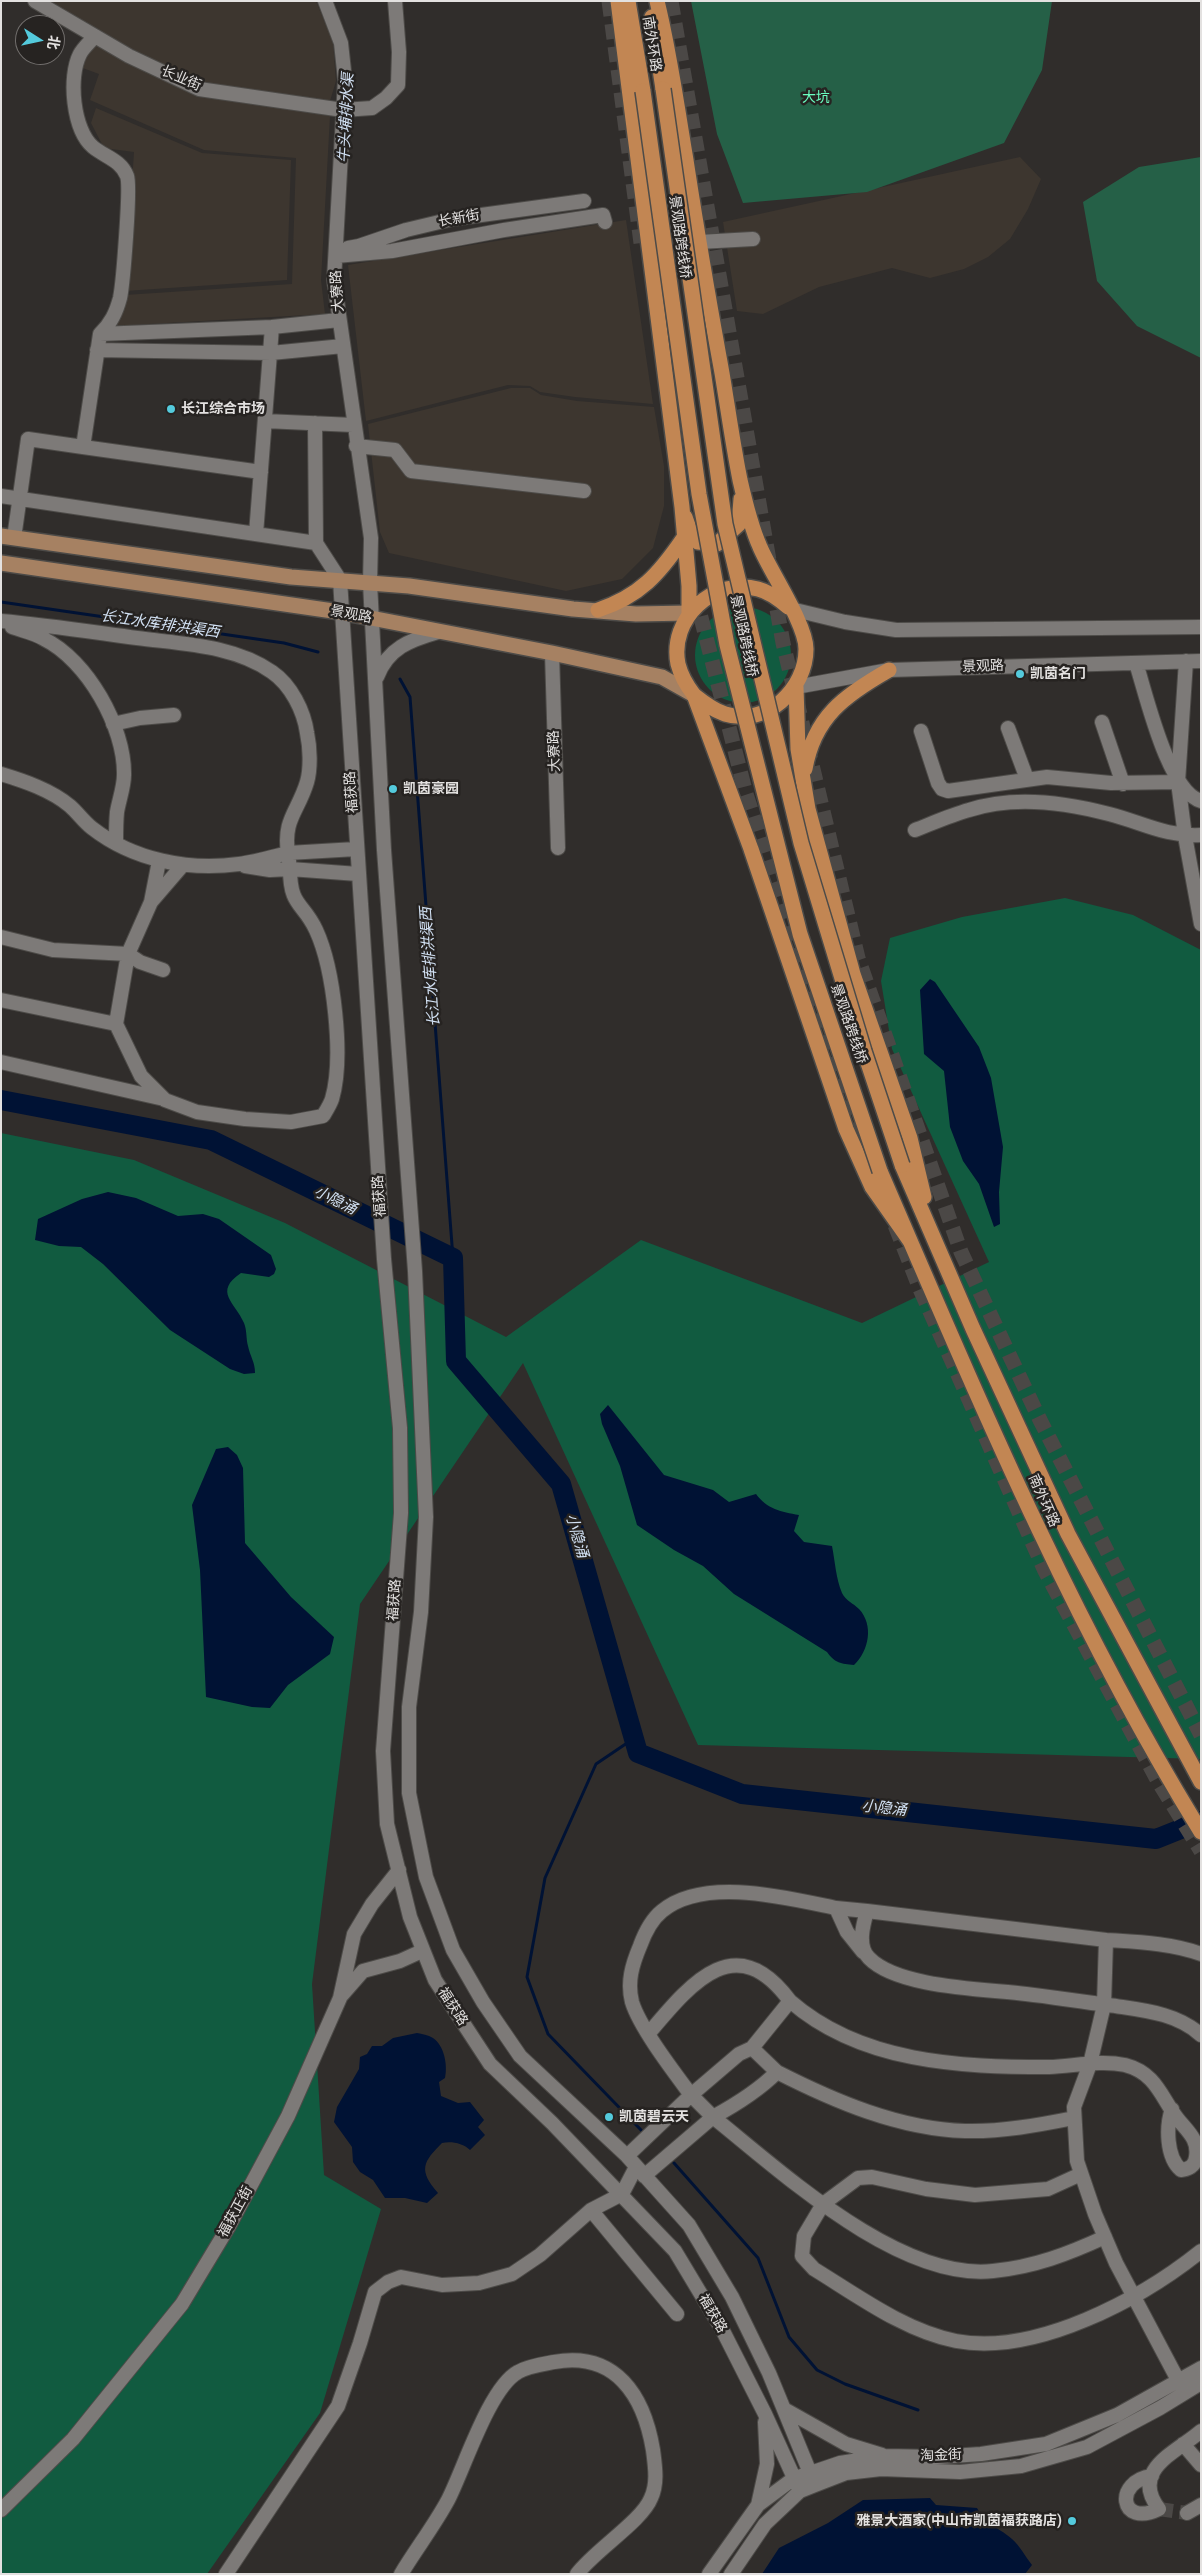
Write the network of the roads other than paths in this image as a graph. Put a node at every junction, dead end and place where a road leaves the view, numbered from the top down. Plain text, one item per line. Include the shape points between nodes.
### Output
1 (35, 1) edge
2 (325, 1) edge
3 (395, 1) edge
4 (618, 1) edge
5 (628, 1) edge
6 (649, 1) edge
7 (657, 1) edge
8 (94, 36) junction
9 (663, 89) joint
10 (643, 91) joint
11 (347, 109) junction
12 (584, 201) dead end
13 (605, 222) dead end
14 (753, 238) dead end
15 (699, 242) junction
16 (337, 252) junction
17 (339, 320) junction
18 (272, 327) junction
19 (100, 334) junction
20 (343, 346) junction
21 (97, 350) junction
22 (271, 353) junction
23 (265, 421) junction
24 (315, 423) junction
25 (353, 425) junction
26 (356, 446) junction
27 (82, 447) junction
28 (261, 472) junction
29 (740, 480) junction
30 (584, 491) dead end
31 (1, 496) edge
32 (20, 499) junction
33 (682, 507) junction
34 (256, 534) junction
35 (8, 537) edge
36 (683, 539) junction
37 (316, 543) junction
38 (1, 563) edge
39 (340, 580) junction
40 (370, 583) junction
41 (791, 609) junction
42 (598, 610) junction
43 (340, 612) junction
44 (689, 613) junction
45 (372, 620) junction
46 (1, 622) edge
47 (1201, 627) edge
48 (438, 632) junction
49 (552, 653) junction
50 (1186, 661) junction
51 (1201, 661) edge
52 (1136, 663) junction
53 (889, 670) junction
54 (376, 680) junction
55 (796, 687) junction
56 (694, 695) junction
57 (174, 715) dead end
58 (1102, 722) dead end
59 (113, 724) junction
60 (1008, 728) dead end
61 (921, 731) dead end
62 (1, 774) edge
63 (803, 778) junction
64 (1027, 779) junction
65 (1178, 782) junction
66 (1122, 784) junction
67 (1201, 801) edge
68 (915, 830) dead end
69 (1201, 834) edge
70 (1185, 836) junction
71 (116, 843) junction
72 (558, 848) dead end
73 (356, 849) junction
74 (288, 853) junction
75 (159, 862) junction
76 (239, 864) junction
77 (182, 866) junction
78 (290, 869) junction
79 (358, 874) junction
80 (151, 902) junction
81 (1201, 924) edge
82 (1, 937) edge
83 (128, 954) junction
84 (163, 970) dead end
85 (1, 1000) edge
86 (116, 1024) junction
87 (1, 1062) edge
88 (165, 1100) junction
89 (902, 1165) joint
90 (880, 1171) joint
91 (932, 1234) junction
92 (910, 1241) junction
93 (1201, 1782) edge
94 (1201, 1832) edge
95 (399, 1870) junction
96 (836, 1908) junction
97 (867, 1911) junction
98 (1106, 1940) junction
99 (422, 1951) junction
100 (1201, 1954) edge
101 (868, 1958) junction
102 (340, 1998) junction
103 (790, 2001) junction
104 (1104, 2005) junction
105 (649, 2033) junction
106 (1201, 2035) edge
107 (752, 2048) junction
108 (1090, 2064) junction
109 (777, 2072) junction
110 (691, 2095) junction
111 (1172, 2109) dead end
112 (713, 2117) junction
113 (1074, 2118) junction
114 (627, 2156) junction
115 (640, 2171) junction
116 (1081, 2174) junction
117 (622, 2194) junction
118 (823, 2204) junction
119 (591, 2210) junction
120 (1105, 2237) junction
121 (1201, 2251) edge
122 (1134, 2296) junction
123 (677, 2314) dead end
124 (1201, 2368) edge
125 (1179, 2382) junction
126 (1201, 2383) edge
127 (784, 2409) junction
128 (765, 2414) junction
129 (1201, 2431) edge
130 (1183, 2444) junction
131 (885, 2456) junction
132 (1201, 2465) edge
133 (1152, 2476) dead end
134 (812, 2479) junction
135 (796, 2485) junction
136 (758, 2504) junction
137 (1201, 2506) edge
138 (1, 2510) edge
139 (1187, 2513) tunnel mouth
140 (226, 2574) edge
141 (401, 2574) edge
142 (577, 2574) edge
143 (708, 2574) edge
144 (731, 2574) edge

1 - 8 street, 长业街
2 - 11 street, 大寮路 via 341,43
3 - 11 street, 长业街 via 398,84 372,108
4 - 33 highway
5 - 10 highway, 南外环路
6 - 9 highway, 南外环路
7 - 15 highway
8 - 11 street, 长业街 via 199,89
8 - 19 street via 80,54 72,85 77,120 92,146 116,161 127,177 120,296 110,323
9 - 89 highway, 景观路跨线桥, bridge via 725,524 801,843
10 - 90 highway, 景观路跨线桥, bridge via 699,494 726,645 800,934
11 - 16 street, 大寮路
12 - 16 street, 长新街 via 452,219
13 - 16 street via 603,215 392,251
14 - 15 street
15 - 29 highway
16 - 17 street, 大寮路 via 334,280
17 - 18 street
17 - 20 street, 大寮路
18 - 19 street
18 - 22 street
19 - 21 street
20 - 22 street
20 - 25 street, 大寮路
21 - 22 street
21 - 27 street
22 - 23 street
23 - 24 street
23 - 28 street
24 - 25 street
24 - 37 street
25 - 26 street, 大寮路
26 - 30 street via 395,450 411,471
26 - 40 street, 大寮路 via 371,538
27 - 28 street
27 - 32 street via 28,439
28 - 34 street
29 - 33 highway via 742,511 739,524 717,544 698,542 690,531
29 - 41 highway via 759,546
31 - 32 street
32 - 34 street
32 - 35 street
33 - 36 highway
34 - 37 street
35 - 39 main road via 291,578
36 - 42 highway via 652,579 620,602
36 - 44 highway
37 - 39 street
38 - 43 main road, 景观路
39 - 40 main road
39 - 43 street, 福获路
40 - 42 main road
40 - 45 street, 福获路
41 - 44 highway via 758,589 739,587 720,590
41 - 47 street via 896,630
41 - 55 highway via 802,627 806,647 804,668
42 - 44 main road via 636,614
43 - 45 main road, 景观路
43 - 73 street, 福获路
44 - 56 highway via 679,635 678,665
45 - 48 main road, 景观路
45 - 54 street, 福获路
46 - 59 street via 44,638 64,652 87,676
46 - 74 street via 52,626 227,652 273,672 290,689 308,732 308,781 289,820 285,836
48 - 49 main road, 景观路
48 - 54 street via 408,641 388,655
49 - 56 main road, 景观路 via 662,677
49 - 72 street, 大寮路
50 - 51 street, 景观路
50 - 52 street, 景观路
50 - 65 street
52 - 53 street, 景观路
52 - 65 street via 1170,767
53 - 55 street, 景观路
53 - 63 highway via 854,690 821,724 808,750
54 - 114 street, 福获路 via 384,850 415,1270 426,1517 421,1612 409,1707 409,1793 426,1877 453,1950 483,2002 520,2056
55 - 56 highway via 783,702 766,712 747,716 727,715 709,708
55 - 63 highway via 798,749
56 - 92 highway via 751,848 846,1129 872,1187
57 - 59 street
58 - 66 street
59 - 71 street via 124,775
60 - 64 street
61 - 64 street via 942,789
62 - 71 street via 28,782 69,805 91,828
63 - 91 highway via 808,809 853,974 910,1138
64 - 66 street via 1047,777
65 - 66 street
65 - 67 street via 1187,793
65 - 70 street
68 - 70 street via 970,809 1009,802 1050,802 1110,814 1145,828
69 - 70 street
70 - 81 street
71 - 75 street
73 - 74 street
73 - 79 street, 福获路
74 - 76 street
74 - 78 street
75 - 77 street
75 - 80 street
76 - 77 street
76 - 78 street via 270,870
77 - 80 street
78 - 79 street
78 - 88 street via 290,886 297,905 315,928 327,958 338,1064 332,1101 323,1116 291,1122 197,1112
79 - 95 street, 福获路 via 384,1259 400,1428 401,1513 383,1751 387,1824
80 - 83 street
82 - 83 street via 52,950
83 - 84 street
83 - 86 street
85 - 86 street
86 - 88 street via 141,1076
87 - 88 street
89 - 91 highway, 南外环路
90 - 92 highway, 南外环路
91 - 93 highway, 南外环路 via 1068,1534
92 - 94 highway, 南外环路 via 1042,1537 1151,1751
95 - 99 street, 福获路
95 - 102 street, 福获正街 via 372,1904 354,1934
96 - 97 street
96 - 101 street via 847,1932
96 - 105 street via 741,1892 702,1895 662,1912 643,1937 629,1984 633,2003
97 - 98 street
97 - 101 street via 862,1930
98 - 100 street via 1148,1943
98 - 104 street
99 - 102 street via 363,1971
99 - 117 street, 福获路 via 434,1980 490,2064
101 - 104 street via 917,1981
102 - 138 street, 福获正街 via 288,2116 229,2226 182,2304 73,2439
103 - 105 street via 776,1982 760,1970 741,1965 720,1968 694,1985
103 - 107 street
103 - 108 street via 829,2030 863,2044 907,2056 977,2067
104 - 106 street via 1147,2010 1179,2019
104 - 108 street
105 - 110 street
107 - 109 street
107 - 110 street via 739,2054
108 - 111 street via 1126,2065 1160,2087
108 - 113 street via 1074,2107
109 - 112 street via 740,2102
109 - 113 street via 848,2105 921,2125 964,2131 1003,2129
110 - 112 street
110 - 114 street
112 - 115 street
112 - 118 street
113 - 116 street
114 - 115 street, 福获路
115 - 117 street
115 - 127 street, 福获路 via 689,2225 765,2365
116 - 118 street via 1048,2190 975,2195 926,2189 872,2177 858,2178
116 - 120 street
117 - 119 street
117 - 128 street, 福获路 via 675,2250 723,2331
118 - 120 street via 881,2242 918,2259 957,2270 992,2272 1056,2259
118 - 122 street via 804,2236 802,2256 814,2269 917,2328 956,2341 992,2344 1027,2339 1103,2313
119 - 123 street
119 - 140 street via 540,2255 512,2274 479,2283 442,2285 401,2277 375,2292 338,2406
120 - 122 street
121 - 122 street via 1168,2277
122 - 125 street
124 - 125 street, 淘金街
125 - 131 street, 淘金街 via 1118,2414 1046,2444 980,2454
126 - 134 street via 1087,2447 1021,2466 960,2472 881,2469
127 - 131 street via 846,2444
127 - 134 street, 福获路
128 - 135 street, 福获路
128 - 136 street via 766,2464
129 - 130 street
130 - 132 street
130 - 133 street via 1155,2467
131 - 134 street, 淘金街 via 840,2463
134 - 135 street
135 - 136 street
135 - 144 street
136 - 143 street
137 - 139 street
141 - 142 street via 448,2501 500,2388 518,2372 567,2360 593,2363 614,2373 631,2388 650,2435 656,2481 651,2499 637,2518

